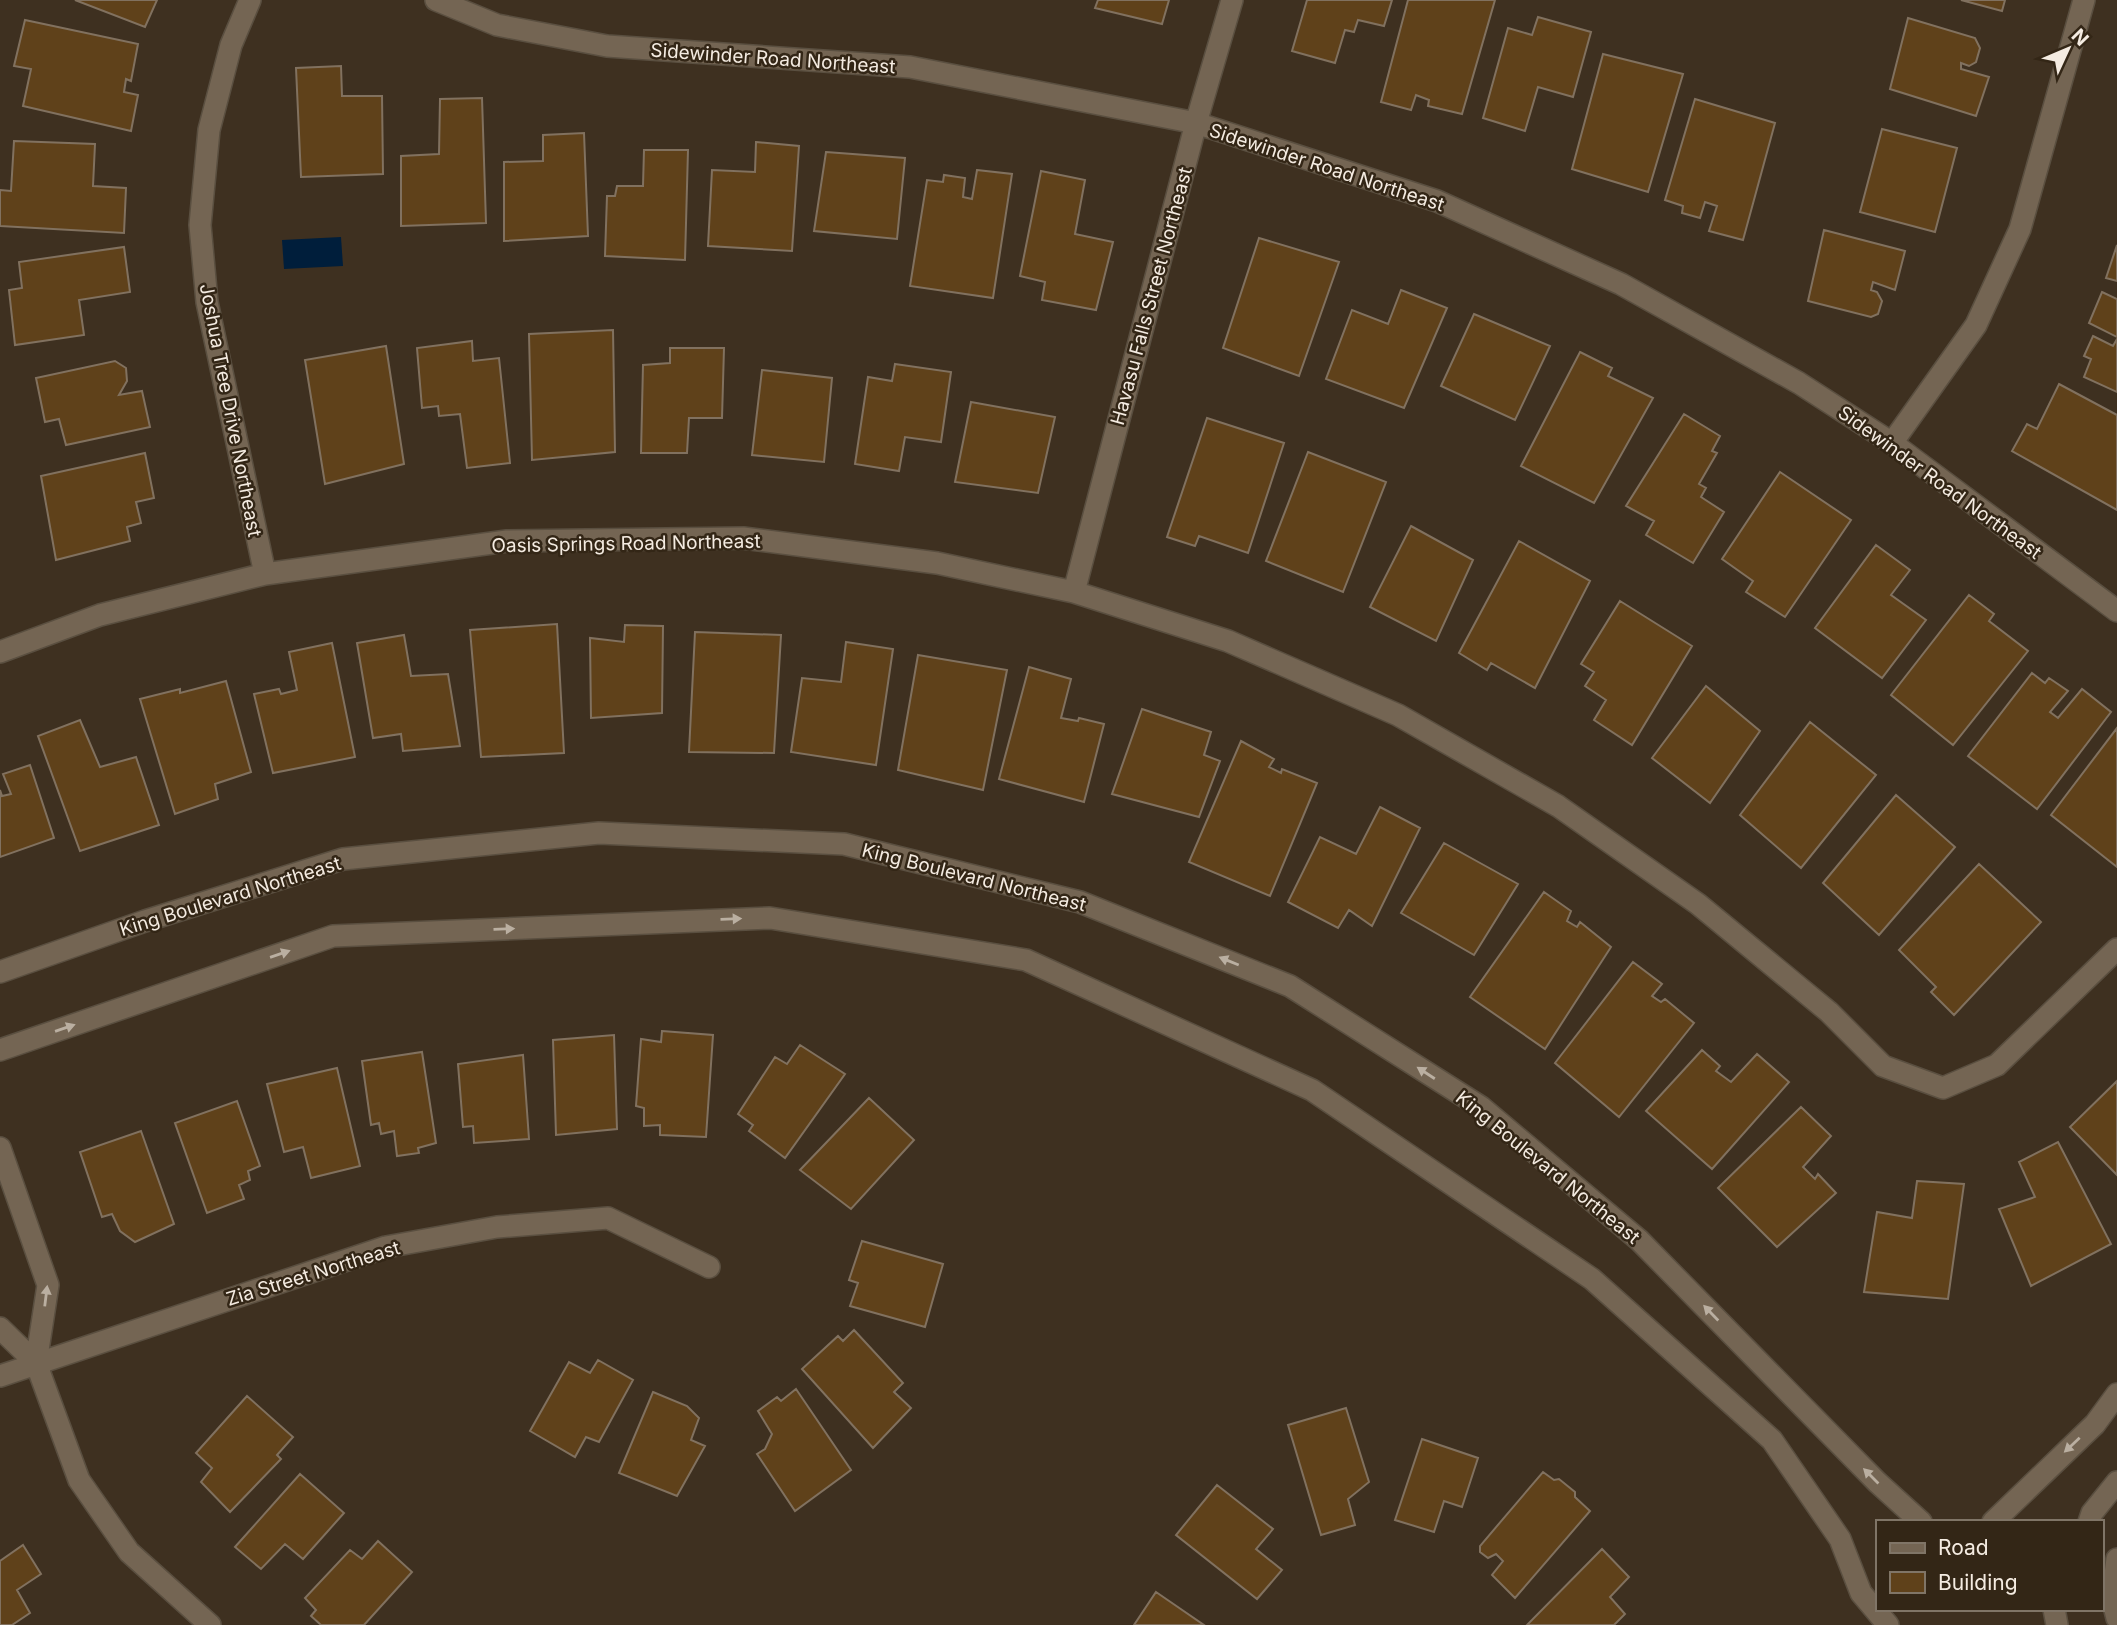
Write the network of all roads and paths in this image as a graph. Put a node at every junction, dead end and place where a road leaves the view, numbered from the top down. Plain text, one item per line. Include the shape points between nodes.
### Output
1 (250, 0) edge
2 (436, 0) edge
3 (1232, 0) edge
4 (2084, 0) edge
5 (1196, 123) junction
6 (1892, 443) junction
7 (264, 574) junction
8 (1074, 592) junction
9 (2117, 611) edge
10 (0, 652) edge
11 (2117, 949) edge
12 (0, 972) edge
13 (0, 1050) edge
14 (0, 1148) edge
15 (709, 1267) dead end
16 (0, 1328) edge
17 (36, 1363) junction
18 (0, 1376) edge
19 (2117, 1394) edge
20 (2117, 1482) edge
21 (1919, 1520) edge
22 (1995, 1520) edge
23 (2090, 1520) edge
24 (2117, 1559) edge
25 (1876, 1610) edge
26 (1877, 1611) edge
27 (2117, 1618) edge
28 (210, 1625) edge
29 (1890, 1625) edge

1 - 7 street, Joshua Tree Drive Northeast via 231,45 209,130 200,225 207,302
2 - 5 street, Sidewinder Road Northeast via 497,25 607,46 910,67
3 - 5 street, Havasu Falls Street Northeast
4 - 6 street via 2020,229 1976,325
5 - 6 street, Sidewinder Road Northeast via 1437,201 1621,284 1799,383
5 - 8 street, Havasu Falls Street Northeast
6 - 9 street, Sidewinder Road Northeast
7 - 8 street, Oasis Springs Road Northeast via 507,541 743,538 937,563
7 - 10 street, Oasis Springs Road Northeast via 100,615
8 - 11 street, Oasis Springs Road Northeast via 1228,641 1409,721 1558,806 1698,904 1829,1012 1883,1066 1943,1088 1997,1065
21 -> 12 street, King Boulevard Northeast via 1639,1240 1481,1107 1290,986 1080,902 844,844 599,833 343,859
13 -> 25 street via 333,936 770,918 1026,960 1312,1090 1592,1279 1772,1440 1840,1539 1861,1593
17 -> 14 street via 48,1285
15 - 17 street, Zia Street Northeast via 608,1218 497,1227 386,1247
16 - 17 street
17 - 18 street, Zia Street Northeast
17 - 28 street via 79,1480 129,1552
19 -> 22 street via 2095,1424
20 - 23 street
24 - 27 street via 2112,1598
26 -> 29 street

